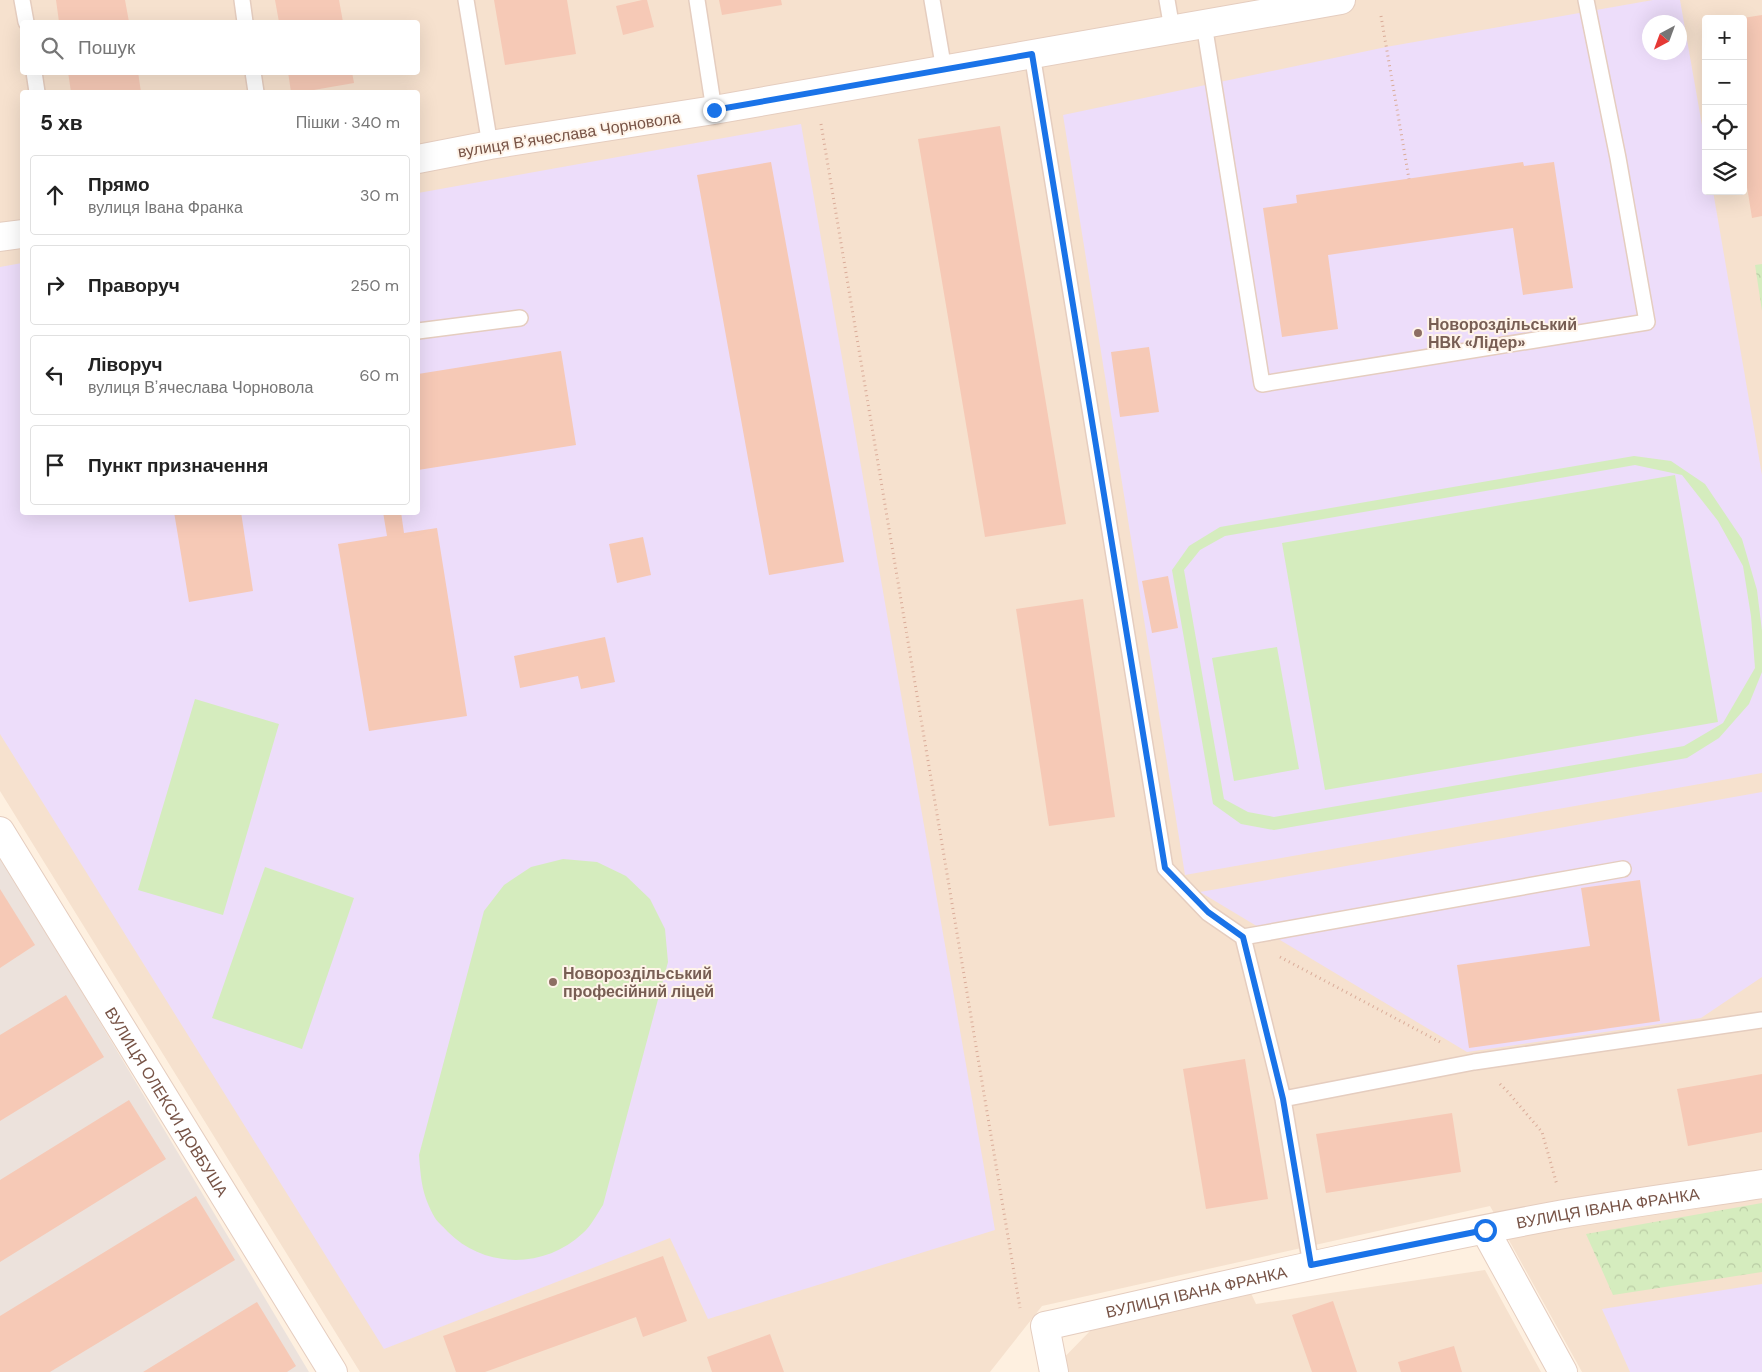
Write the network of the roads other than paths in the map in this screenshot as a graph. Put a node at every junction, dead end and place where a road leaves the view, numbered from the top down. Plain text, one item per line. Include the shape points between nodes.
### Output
1 (22, 0) edge
2 (242, 0) edge
3 (466, 0) edge
4 (697, 0) edge
5 (932, 0) edge
6 (1167, 0) edge
7 (1341, 0) edge
8 (1586, 0) edge
9 (26, 20) edge
10 (245, 20) edge
11 (1204, 24) junction
12 (1172, 29) junction
13 (1032, 54) junction
14 (944, 70) junction
15 (34, 75) edge
16 (253, 75) edge
17 (37, 90) edge
18 (256, 90) edge
19 (714, 110) junction
20 (490, 145) junction
21 (420, 159) edge
22 (20, 234) edge
23 (0, 237) edge
24 (520, 318) dead end
25 (420, 331) edge
26 (0, 831) edge
27 (1623, 869) dead end
28 (1243, 937) junction
29 (1762, 1020) edge
30 (1283, 1099) junction
31 (1762, 1184) edge
32 (1485, 1230) junction
33 (1311, 1265) junction
34 (333, 1372) edge
35 (1054, 1372) edge
36 (1563, 1372) edge

1 - 9 lane
2 - 10 lane
3 - 20 lane
4 - 19 lane
5 - 14 lane
6 - 12 lane
7 - 11 street, вулиця Вʼячеслава Чорновола
8 - 11 lane via 1647,322 1262,384
11 - 12 street, вулиця Вʼячеслава Чорновола
12 - 13 street, вулиця Вʼячеслава Чорновола
13 - 14 street, вулиця Вʼячеслава Чорновола
13 - 28 lane via 1165,868 1208,912
14 - 19 street, вулиця Вʼячеслава Чорновола
15 - 17 lane
16 - 18 lane
19 - 20 street, вулиця Вʼячеслава Чорновола
20 - 21 street, вулиця Вʼячеслава Чорновола
22 - 23 street
24 - 25 lane
26 - 34 street, ВУЛИЦЯ ОЛЕКСИ ДОВБУША
27 - 28 lane
28 - 30 lane
29 - 30 lane via 1474,1062
30 - 33 lane
31 - 32 street, ВУЛИЦЯ ІВАНА ФРАНКА via 1566,1214
32 - 33 street, ВУЛИЦЯ ІВАНА ФРАНКА
32 - 36 street
33 - 35 street, ВУЛИЦЯ ІВАНА ФРАНКА via 1045,1326

